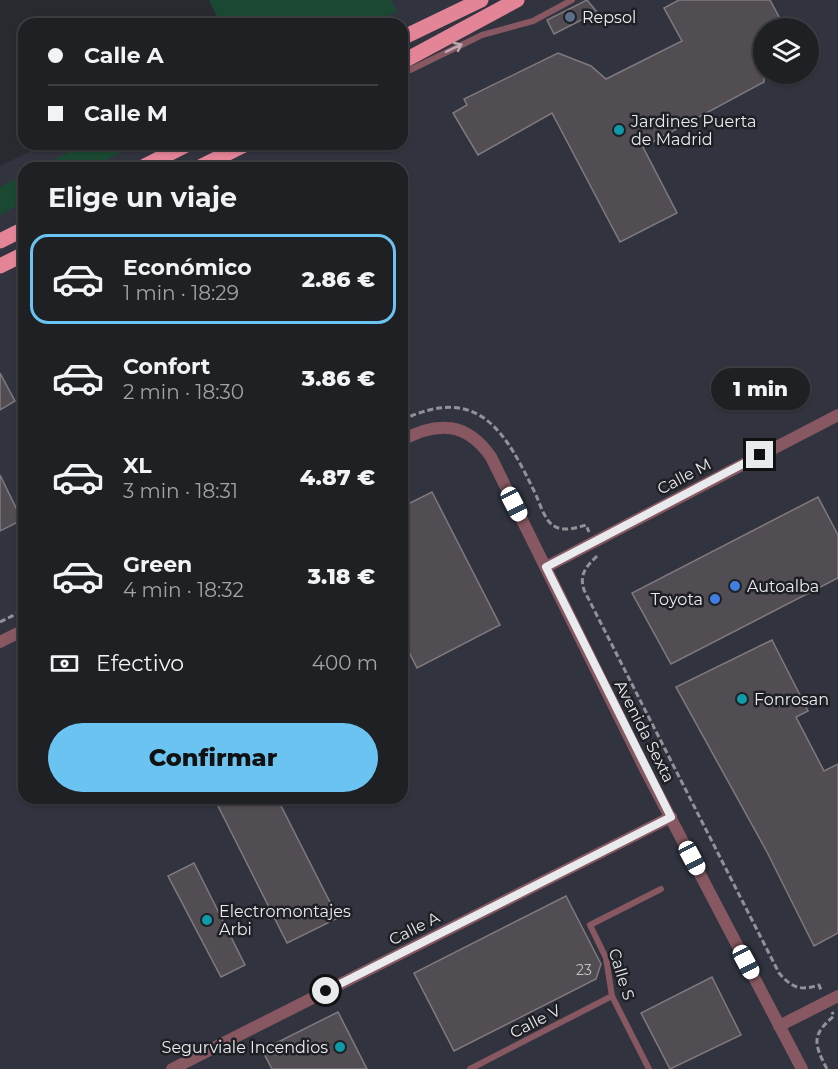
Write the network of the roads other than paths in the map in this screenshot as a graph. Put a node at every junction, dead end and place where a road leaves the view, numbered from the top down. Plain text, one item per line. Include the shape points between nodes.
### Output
1 (462, 0) edge
2 (481, 0) edge
3 (517, 0) edge
4 (572, 0) edge
5 (446, 17) junction
6 (408, 35) edge
7 (408, 59) edge
8 (408, 71) edge
9 (176, 150) edge
10 (234, 150) edge
11 (153, 162) edge
12 (210, 162) edge
13 (18, 231) edge
14 (0, 241) edge
15 (18, 257) edge
16 (0, 266) edge
17 (838, 415) edge
18 (408, 437) edge
19 (546, 567) junction
20 (18, 633) edge
21 (0, 642) edge
22 (671, 817) junction
23 (661, 889) dead end
24 (612, 996) junction
25 (833, 999) edge
26 (779, 1026) junction
27 (172, 1069) edge
28 (470, 1069) edge
29 (649, 1069) edge
30 (802, 1069) edge

1 - 5 lane
2 - 5 main road
3 - 7 main road
8 -> 4 lane via 482,35 533,21
5 - 6 main road
9 - 11 main road
10 - 12 main road
13 - 14 main road
15 - 16 main road
17 - 19 street, Calle M
18 - 19 street, Avenida Sexta via 443,427 475,438 483,445
19 - 22 street, Avenida Sexta
20 - 21 street
22 - 26 street, Avenida Sexta
22 - 27 street, Calle A
23 - 24 lane, Calle S via 590,926 606,958
24 - 28 lane, Calle V
24 - 29 lane, Calle S
25 - 26 street
26 - 30 street, Avenida Sexta

